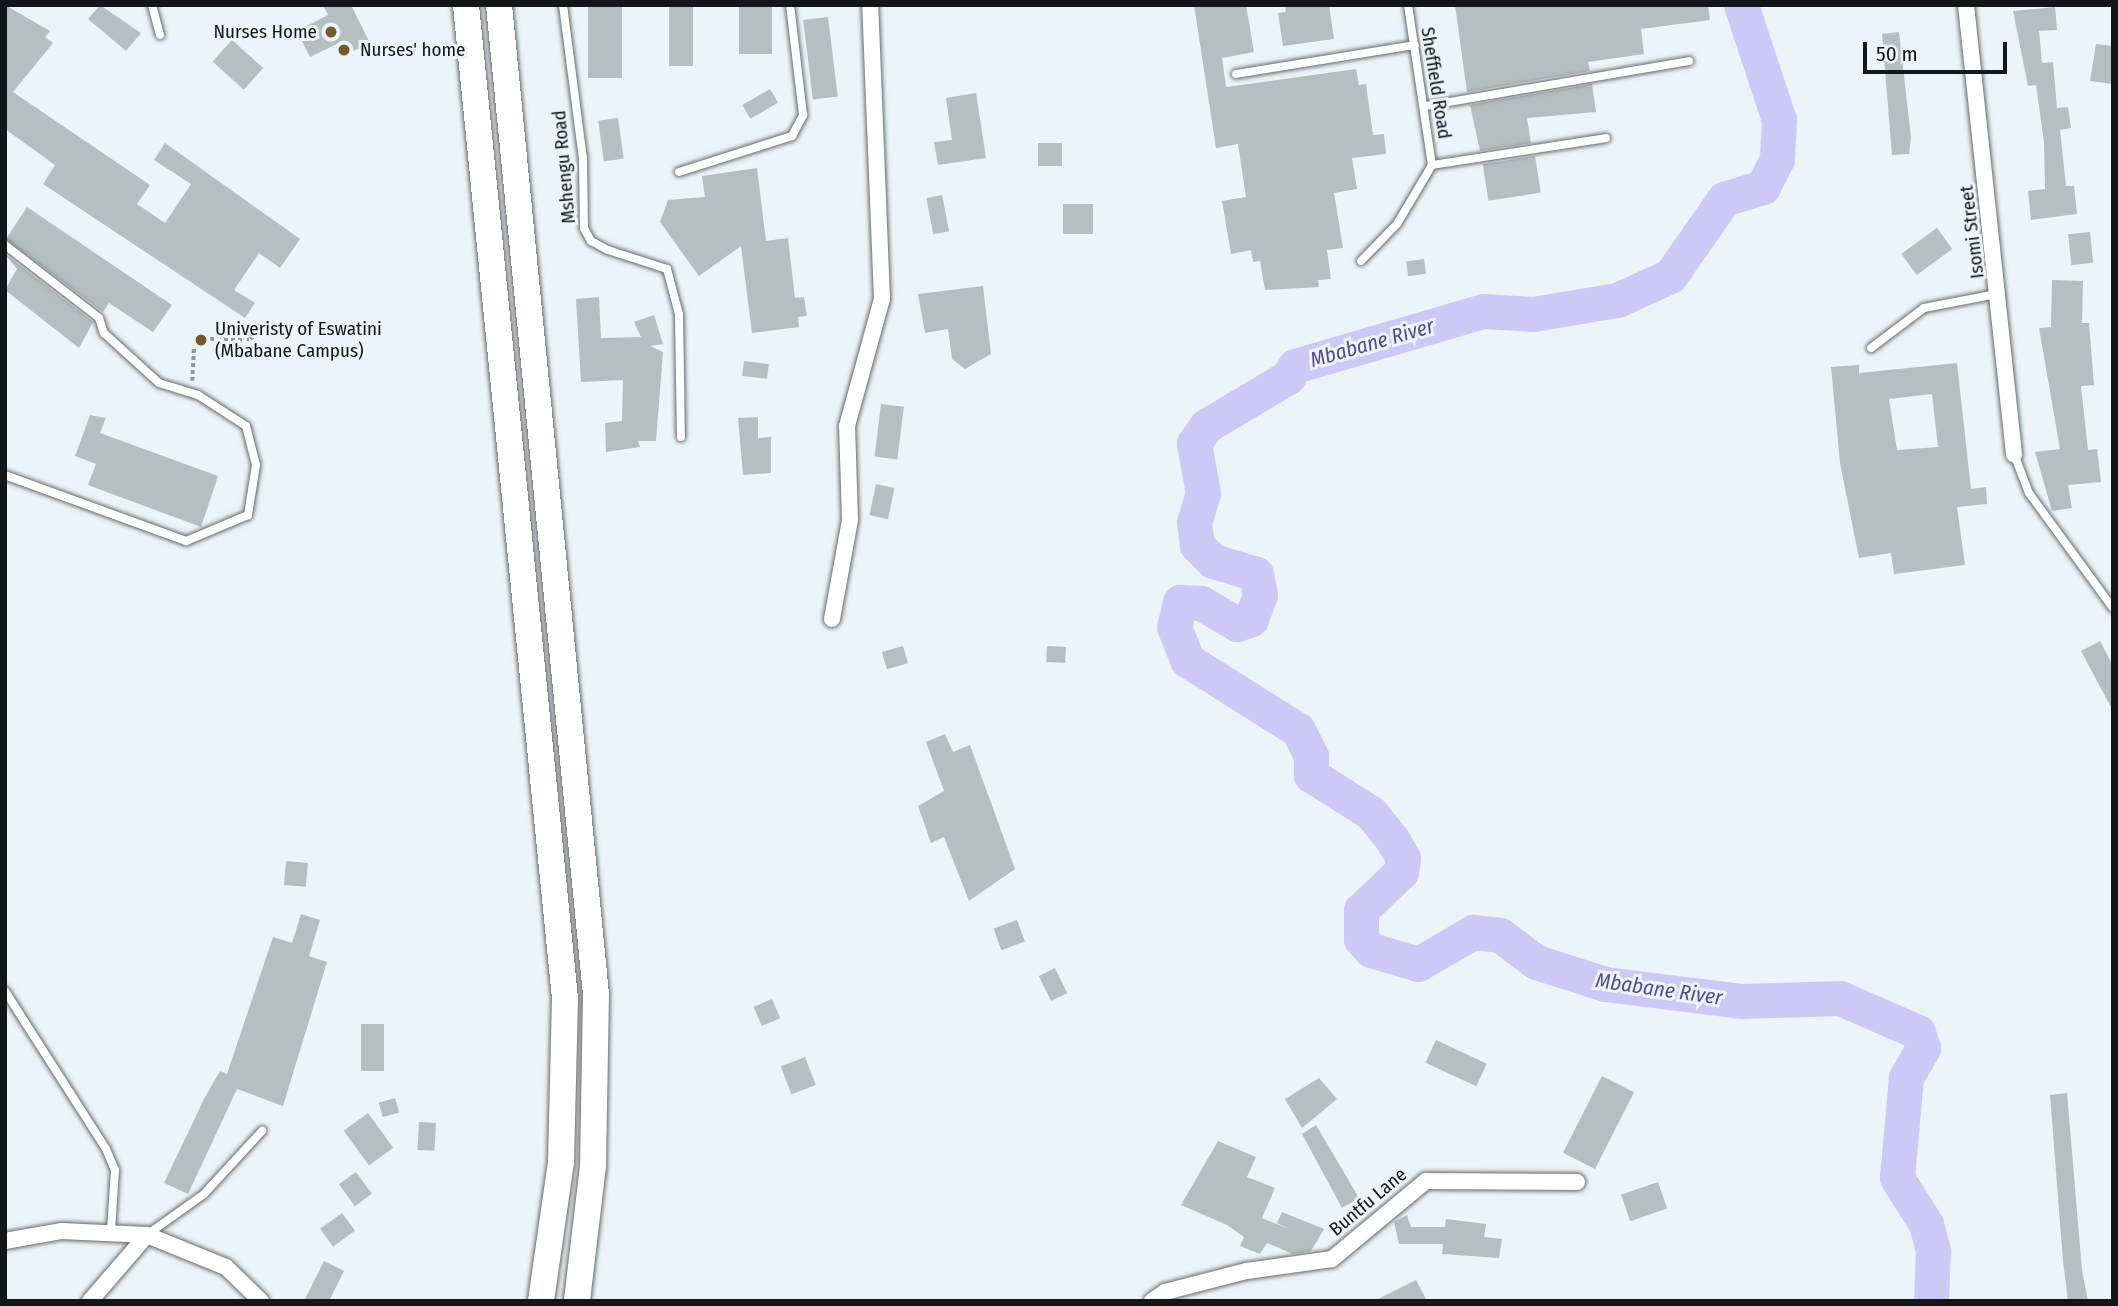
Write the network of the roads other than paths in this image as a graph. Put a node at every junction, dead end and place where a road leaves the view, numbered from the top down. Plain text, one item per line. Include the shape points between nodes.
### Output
1 (152, 5) edge
2 (466, 5) edge
3 (499, 5) edge
4 (563, 5) edge
5 (790, 5) edge
6 (870, 5) edge
7 (1408, 5) edge
8 (1966, 5) edge
9 (160, 36) dead end
10 (1415, 45) junction
11 (1689, 61) dead end
12 (1236, 74) dead end
13 (1426, 106) junction
14 (1606, 138) dead end
15 (1432, 165) junction
16 (679, 172) dead end
17 (5, 245) edge
18 (1361, 261) dead end
19 (2000, 294) junction
20 (1871, 348) dead end
21 (681, 437) dead end
22 (2014, 454) joint
23 (5, 475) edge
24 (2113, 608) edge
25 (832, 619) dead end
26 (5, 991) edge
27 (262, 1131) dead end
28 (1577, 1182) dead end
29 (111, 1231) junction
30 (147, 1234) junction
31 (5, 1241) edge
32 (90, 1301) edge
33 (261, 1301) edge
34 (541, 1301) edge
35 (577, 1301) edge
36 (1152, 1301) edge

1 - 9 lane
2 - 34 main road via 565,998 561,1162
3 - 35 main road via 596,994 593,1166
4 - 21 lane, Mshengu Road via 583,158 584,228 591,241 608,250 667,269 679,314
5 - 16 lane via 803,115 792,136
6 - 25 street via 882,299 847,426 850,520
7 - 10 lane, Sheffield Road
8 - 19 street, Isomi Street
10 - 12 lane
10 - 13 lane, Sheffield Road
11 - 13 lane
13 - 15 lane, Sheffield Road
14 - 15 lane
15 - 18 lane via 1397,224
17 - 23 lane via 99,318 104,333 159,383 198,396 246,426 257,465 248,515 186,541
19 - 20 lane via 1924,308
19 - 22 street, Isomi Street
22 - 24 lane via 2029,493
26 - 29 lane via 106,1149 115,1170
27 - 30 lane via 204,1194
28 - 36 street, Buntfu Lane via 1426,1181 1332,1259 1247,1271 1165,1292
29 - 30 street
29 - 31 street
30 - 32 street
30 - 33 street via 226,1267

